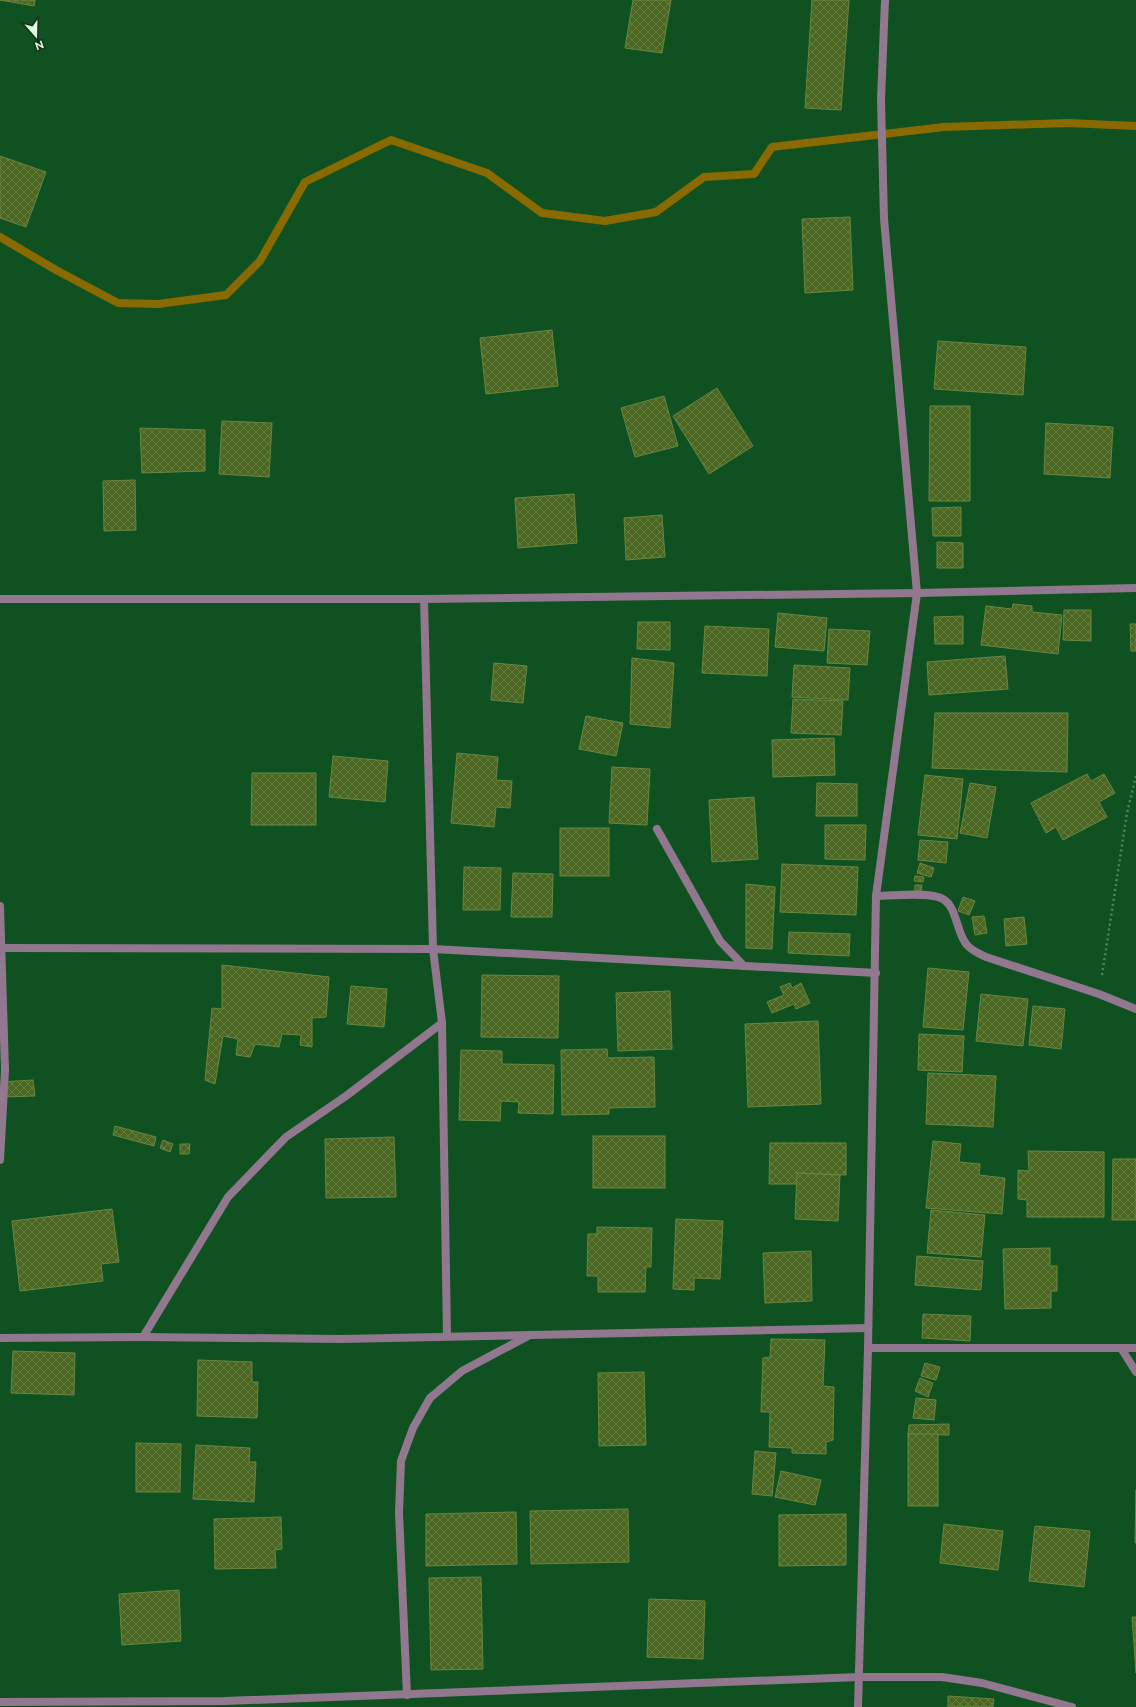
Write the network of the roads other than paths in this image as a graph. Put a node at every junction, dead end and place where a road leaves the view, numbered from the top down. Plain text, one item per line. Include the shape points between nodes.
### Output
1 (885, 0) edge
2 (1136, 588) edge
3 (916, 593) junction
4 (0, 599) edge
5 (424, 599) junction
6 (657, 829) dead end
7 (876, 896) junction
8 (0, 906) edge
9 (1, 948) edge
10 (433, 949) junction
11 (744, 966) junction
12 (876, 973) junction
13 (1136, 1009) edge
14 (442, 1023) junction
15 (0, 1160) edge
16 (868, 1328) junction
17 (533, 1334) junction
18 (447, 1336) junction
19 (144, 1337) junction
20 (0, 1338) edge
21 (868, 1348) junction
22 (1121, 1348) junction
23 (1136, 1348) edge
24 (1136, 1372) edge
25 (859, 1677) junction
26 (407, 1695) junction
27 (0, 1702) edge
28 (224, 1704) edge
29 (858, 1707) edge
30 (1072, 1707) edge

1 - 3 street via 882,100 884,219
2 - 3 street
3 - 5 street
3 - 7 street
4 - 5 street
5 - 10 street
6 - 11 street via 720,941
7 - 12 street
7 - 13 street via 938,897 946,901 952,909 962,937 967,946 975,951
8 - 9 street
9 - 10 street
9 - 15 street via 5,1070
10 - 11 street
10 - 14 street
11 - 12 street
12 - 16 street
14 - 18 street
14 - 19 street via 346,1096 286,1137 228,1197
16 - 17 street
16 - 21 street
17 - 18 street
17 - 26 street via 462,1371 430,1398 413,1428 401,1461 399,1513
18 - 19 street via 342,1339
19 - 20 street
21 - 22 street
21 - 25 street
22 - 23 street
22 - 24 street
25 - 26 street
25 - 29 street
25 - 30 street via 942,1677 982,1683
26 - 28 street
27 - 28 street

